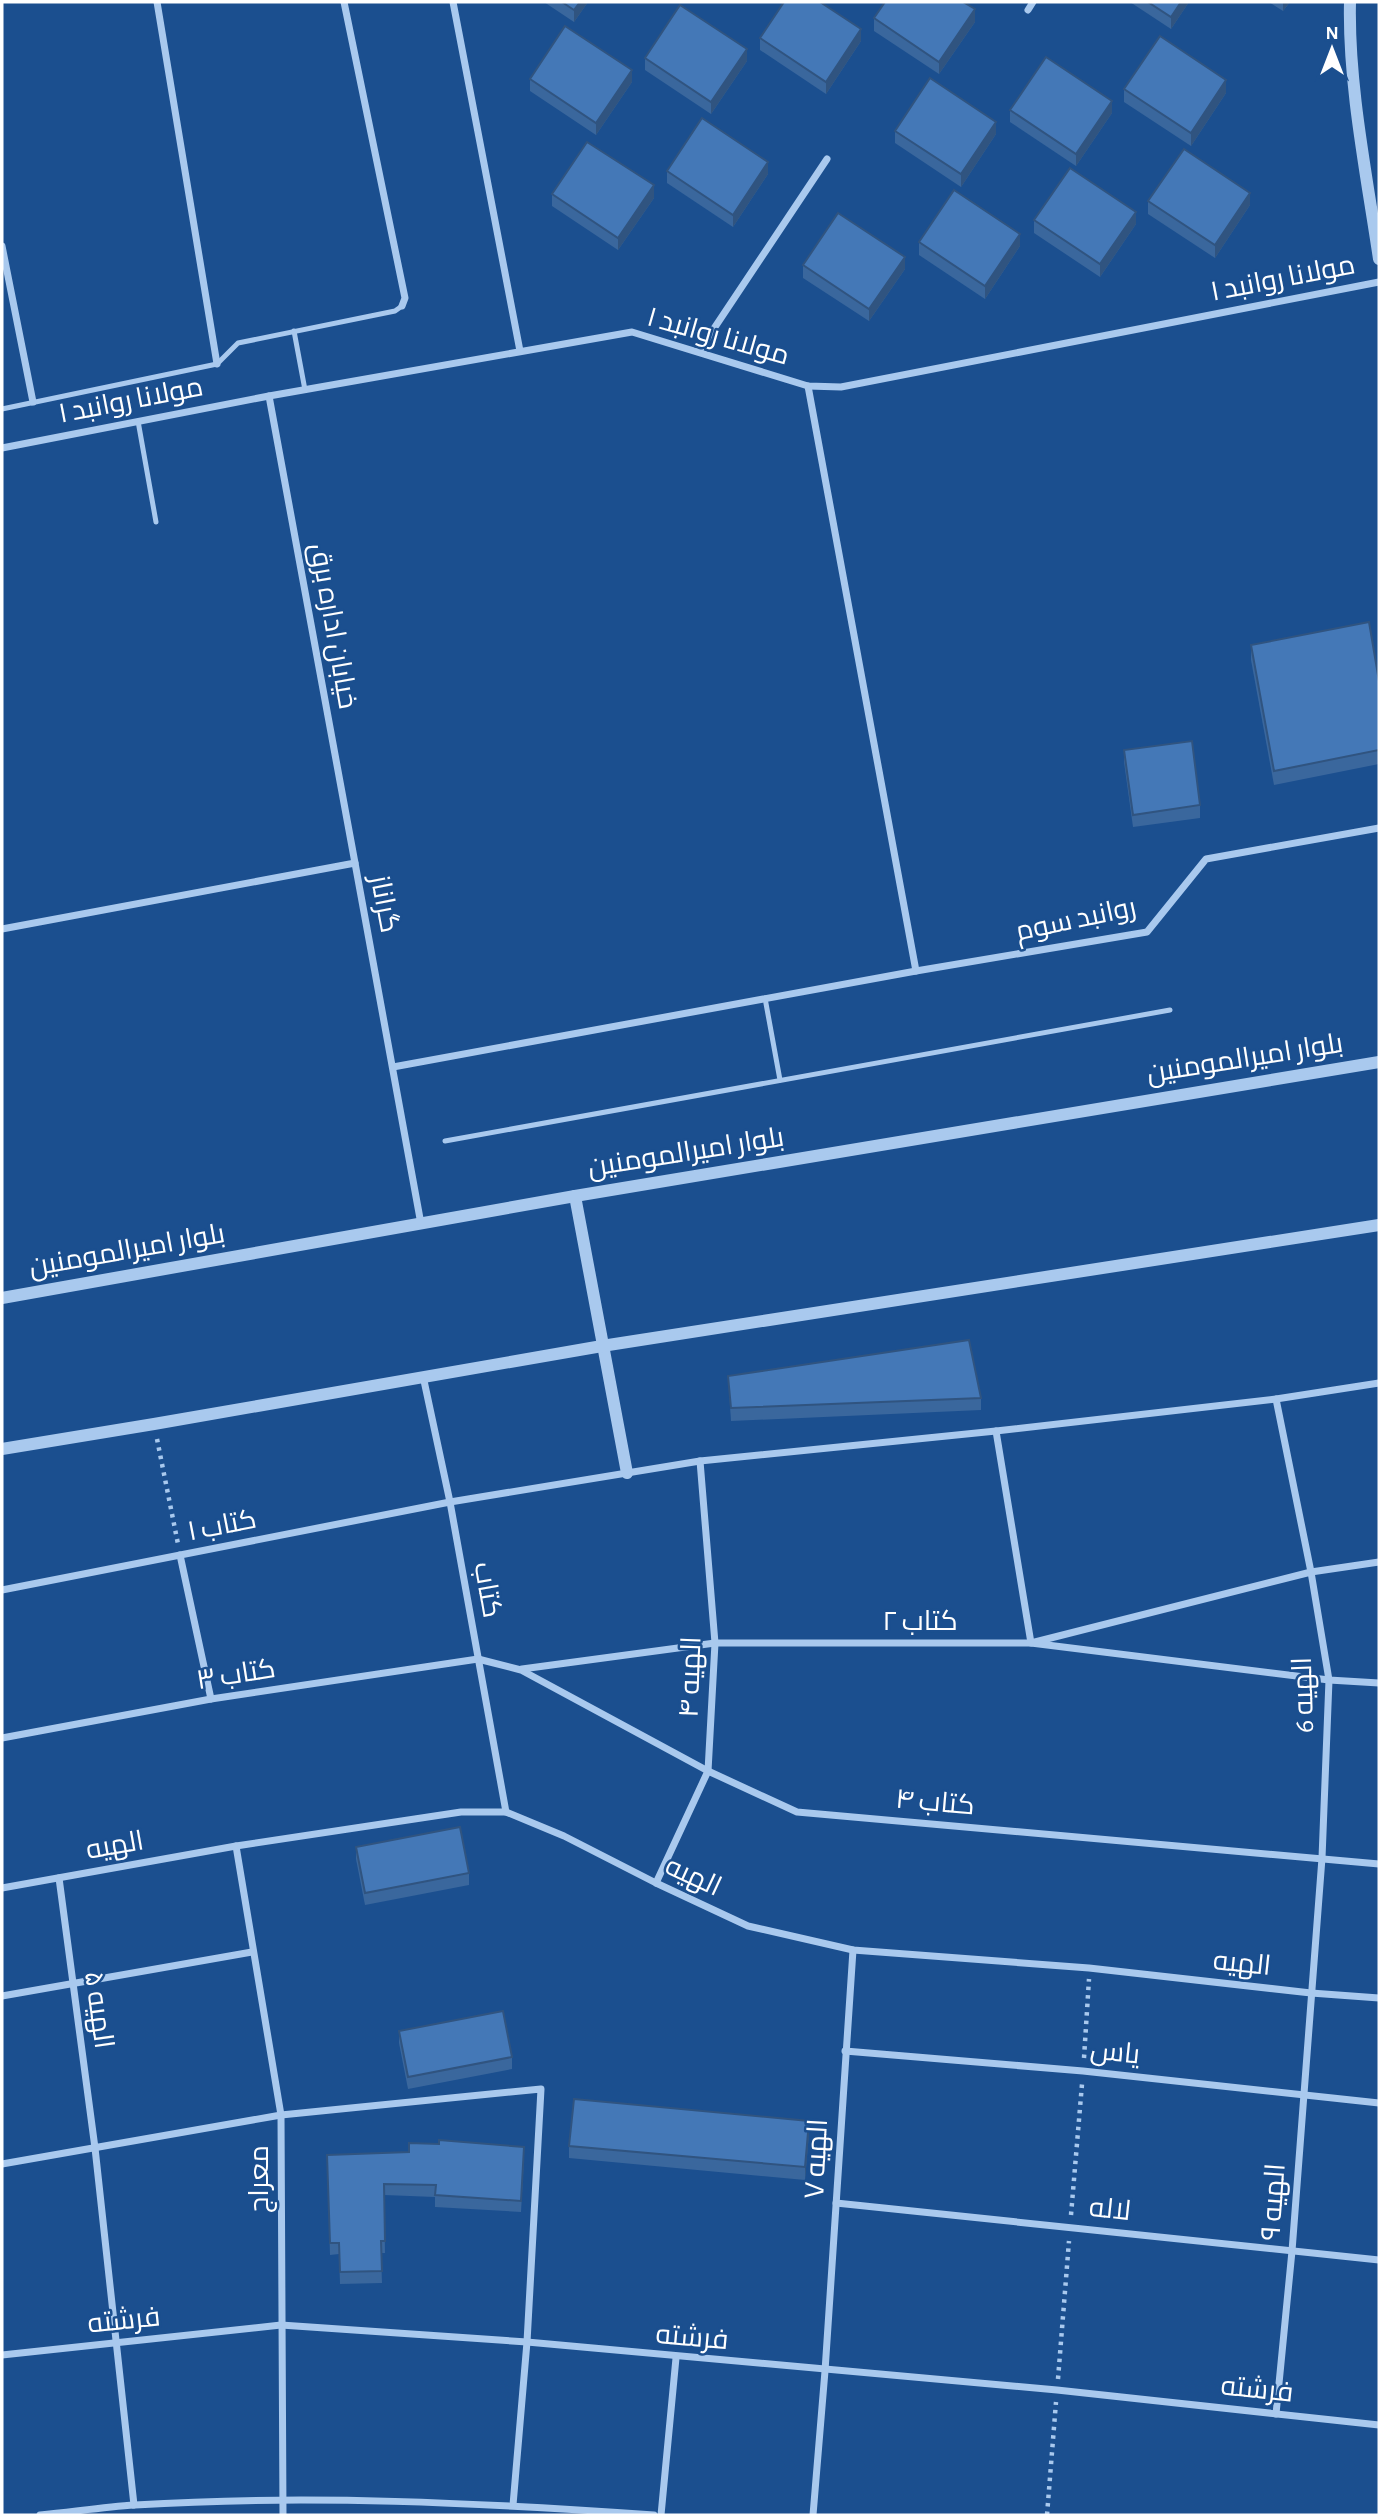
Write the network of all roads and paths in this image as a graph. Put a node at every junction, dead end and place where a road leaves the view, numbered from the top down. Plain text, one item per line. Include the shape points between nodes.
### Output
1 (157, 2) edge
2 (344, 2) edge
3 (453, 2) edge
4 (1034, 2) edge
5 (1350, 2) edge
6 (1028, 10) dead end
7 (827, 159) dead end
8 (2, 246) edge
9 (1379, 259) edge
10 (1379, 282) edge
11 (402, 306) joint
12 (294, 331) junction
13 (520, 351) junction
14 (699, 351) junction
15 (217, 363) junction
16 (808, 386) junction
17 (305, 390) junction
18 (269, 396) junction
19 (33, 402) junction
20 (2, 409) edge
21 (138, 421) junction
22 (2, 448) edge
23 (156, 522) dead end
24 (1379, 828) edge
25 (355, 863) junction
26 (2, 929) edge
27 (916, 971) junction
28 (765, 998) junction
29 (1170, 1010) dead end
30 (1379, 1062) edge
31 (393, 1067) junction
32 (780, 1080) junction
33 (445, 1140) dead end
34 (575, 1196) junction
35 (421, 1224) junction
36 (1379, 1225) edge
37 (2, 1298) edge
38 (602, 1346) junction
39 (423, 1376) junction
40 (1379, 1383) edge
41 (1276, 1399) junction
42 (155, 1424) junction
43 (996, 1431) junction
44 (2, 1449) edge
45 (700, 1461) junction
46 (627, 1473) junction
47 (450, 1502) junction
48 (180, 1555) junction
49 (1379, 1562) edge
50 (1311, 1572) junction
51 (2, 1590) edge
52 (715, 1643) junction
53 (1031, 1643) junction
54 (478, 1659) junction
55 (522, 1670) junction
56 (1329, 1680) junction
57 (1379, 1683) edge
58 (211, 1699) junction
59 (2, 1738) edge
60 (708, 1771) junction
61 (506, 1812) junction
62 (236, 1846) junction
63 (1322, 1858) junction
64 (1379, 1864) edge
65 (59, 1878) junction
66 (656, 1884) junction
67 (2, 1888) edge
68 (853, 1950) junction
69 (252, 1952) junction
70 (73, 1984) junction
71 (1311, 1993) junction
72 (2, 1996) edge
73 (1379, 1998) edge
74 (845, 2051) junction
75 (1303, 2095) junction
76 (1379, 2103) edge
77 (281, 2115) junction
78 (95, 2148) junction
79 (2, 2164) edge
80 (836, 2203) junction
81 (1292, 2250) junction
82 (1379, 2260) edge
83 (281, 2325) junction
84 (117, 2343) junction
85 (527, 2343) junction
86 (2, 2355) edge
87 (676, 2357) junction
88 (825, 2371) junction
89 (1276, 2414) junction
90 (1379, 2425) edge
91 (285, 2500) junction
92 (135, 2505) junction
93 (513, 2505) junction
94 (40, 2515) edge
95 (283, 2515) edge
96 (654, 2515) edge
97 (662, 2515) edge
98 (813, 2515) edge

1 - 15 street
2 - 11 street via 405,298
3 - 13 street
4 - 6 street
5 - 9 street via 1349,34
7 - 14 street
8 - 19 street
10 - 16 street, مولانا روانبد ۱ via 841,387
11 - 12 lane via 395,312
12 - 15 lane via 238,343
12 - 17 lane
13 - 14 street, مولانا روانبد ۱ via 632,332
13 - 17 street, مولانا روانبد ۱
14 - 16 street, مولانا روانبد ۱
15 - 19 lane
16 - 27 street
17 - 18 street, مولانا روانبد ۱
18 - 21 street, مولانا روانبد ۱
18 - 25 street, خیابان اداره برق
19 - 20 lane
21 - 22 street, مولانا روانبد ۱
21 - 23 lane
24 - 27 street, روانبد سوم via 1206,859 1147,932
25 - 26 street, گراناز
25 - 31 street, گراناز
27 - 28 street, روانبد سوم
28 - 31 street, روانبد سوم
28 - 32 lane
29 - 32 lane
30 - 34 street, بلوار امیرالمومنین
31 - 35 street, گراناز
32 - 33 lane
34 - 35 street, بلوار امیرالمومنین
34 - 38 street
35 - 37 street, بلوار امیرالمومنین
36 - 38 street
38 - 39 street
38 - 46 street
39 - 42 street
39 - 47 street, کتاب
40 - 41 street, کتاب ۱
41 - 43 street, کتاب ۱
41 - 50 street, الهیه 6
42 - 44 street
42 - 48 path
43 - 45 street, کتاب ۱
43 - 53 street
45 - 46 street, کتاب ۱
45 - 52 street, الهیه ۴
46 - 47 street, کتاب ۱
47 - 48 street, کتاب ۱
47 - 54 street, کتاب
48 - 51 street, کتاب ۱
48 - 58 street
49 - 50 street, کتاب ۲
50 - 53 street, کتاب ۲
50 - 56 street, الهیه 6
52 - 53 street, کتاب ۲
52 - 55 street, کتاب ۲
52 - 60 street, الهیه ۴
53 - 56 street
54 - 55 street
54 - 58 street, کتاب ۳
54 - 61 street, کتاب
55 - 60 street, کتاب ۴
56 - 57 street
56 - 63 street, الهیه 6
58 - 59 street, کتاب ۳
60 - 63 street, کتاب ۴ via 797,1812
60 - 66 street, الهیه ۴
61 - 62 street, الهیه via 461,1812
61 - 66 street, الهیه
62 - 65 street, الهیه
62 - 69 street, معراج
63 - 64 street, کتاب ۴
63 - 71 street, الهیه 6
65 - 67 street, الهیه
65 - 70 street, الهیه ۵
66 - 68 street, الهیه via 748,1926
68 - 71 street, الهیه via 1089,1968
68 - 74 street, الهیه ۷
69 - 70 street
69 - 77 street, معراج
70 - 72 street
70 - 78 street, الهیه ۵
71 - 73 street, الهیه
71 - 75 street, الهیه ۹
74 - 75 street, یاس
74 - 80 street, الهیه ۷
75 - 76 street, یاس
75 - 81 street, الهیه ۹
77 - 78 street
77 - 83 street, معراج
77 - 85 street via 541,2089
78 - 79 street
78 - 84 street, الهیه ۵
80 - 81 street, لاله
80 - 88 street, الهیه ۷
81 - 82 street, لاله
81 - 89 street, الهیه ۹
83 - 84 street, فرشته
83 - 85 street, فرشته
83 - 91 street, معراج
84 - 86 street, فرشته
84 - 92 street, الهیه ۵
85 - 87 street, فرشته
85 - 93 street
87 - 88 street, فرشته
87 - 97 street
88 - 89 street, فرشته
88 - 98 street, الهیه ۷
89 - 90 street, فرشته
91 - 92 street
91 - 93 street
91 - 95 street, معراج
92 - 94 street
93 - 96 street

